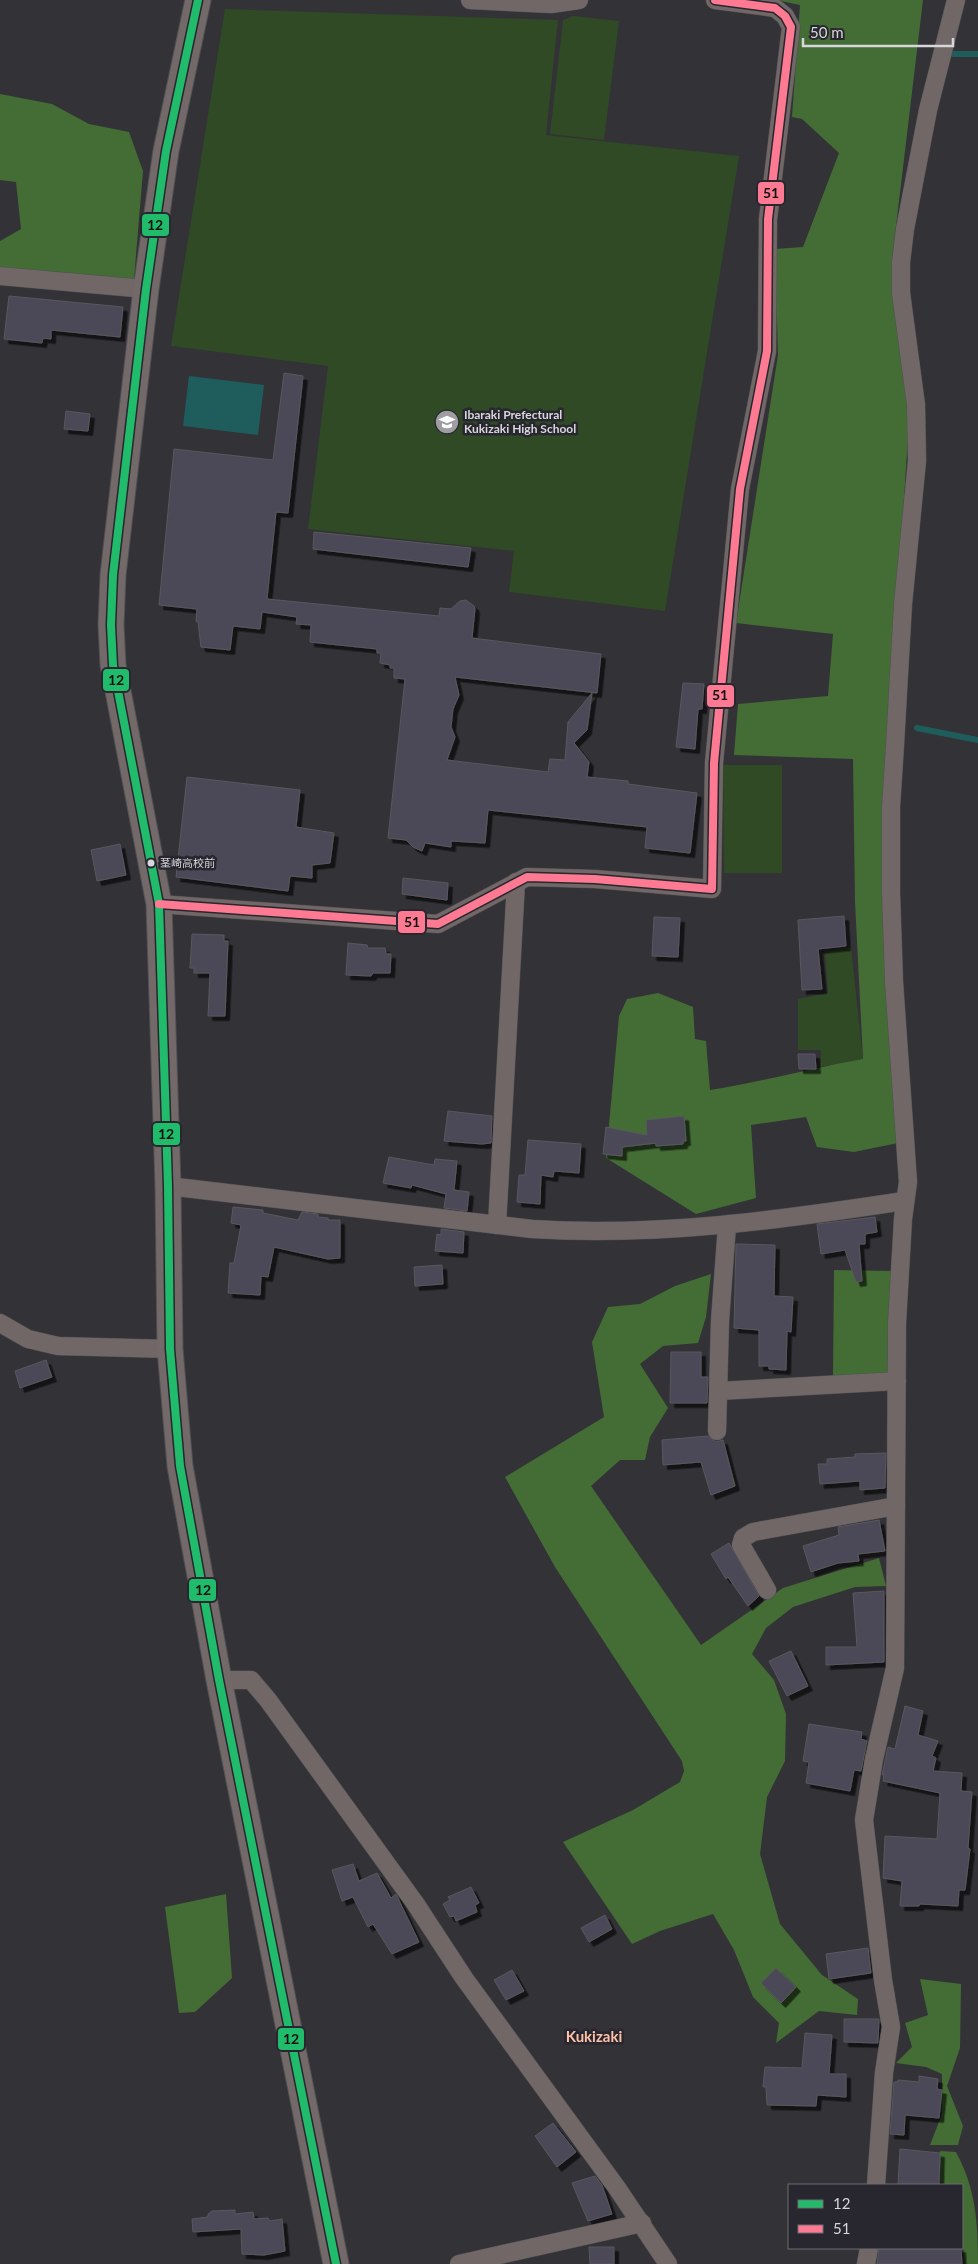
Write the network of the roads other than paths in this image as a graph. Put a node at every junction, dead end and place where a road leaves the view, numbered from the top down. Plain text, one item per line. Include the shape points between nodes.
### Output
1 (198, 0) edge
2 (470, 0) edge
3 (579, 0) edge
4 (715, 0) edge
5 (956, 0) edge
6 (0, 276) edge
7 (146, 289) junction
8 (516, 882) junction
9 (159, 904) junction
10 (168, 1186) junction
11 (904, 1201) junction
12 (497, 1225) junction
13 (727, 1225) junction
14 (0, 1323) edge
15 (170, 1349) junction
16 (896, 1381) junction
17 (719, 1391) junction
18 (717, 1430) dead end
19 (896, 1506) junction
20 (767, 1590) dead end
21 (218, 1680) junction
22 (876, 2184) edge
23 (642, 2224) junction
24 (868, 2249) edge
25 (336, 2264) edge
26 (459, 2264) edge
27 (668, 2264) edge
28 (866, 2264) edge

1 - 7 street via 166,150
2 - 3 street via 551,4
4 - 8 street via 775,8 785,16 790,27 768,219 767,351 740,489 714,763 712,889 595,879 527,877
5 - 11 street via 928,110 901,262 916,405 917,461 903,604 891,807 894,982 908,1182
6 - 7 street
7 - 9 street via 110,625 114,665
8 - 9 street via 438,924
8 - 12 street
9 - 10 street
10 - 12 street
10 - 15 street
11 - 13 street via 778,1221
11 - 16 street
12 - 13 street via 588,1233 654,1232
13 - 17 street
14 - 15 street via 28,1339 58,1346
15 - 21 street via 180,1466
16 - 17 street
16 - 19 street
17 - 18 street
19 - 20 street via 753,1532 743,1538 741,1545
19 - 22 street via 895,1668 864,1820 891,2027 884,2073
21 - 23 street via 251,1680 268,1700
21 - 25 street
23 - 26 street
23 - 27 street
24 - 28 street

